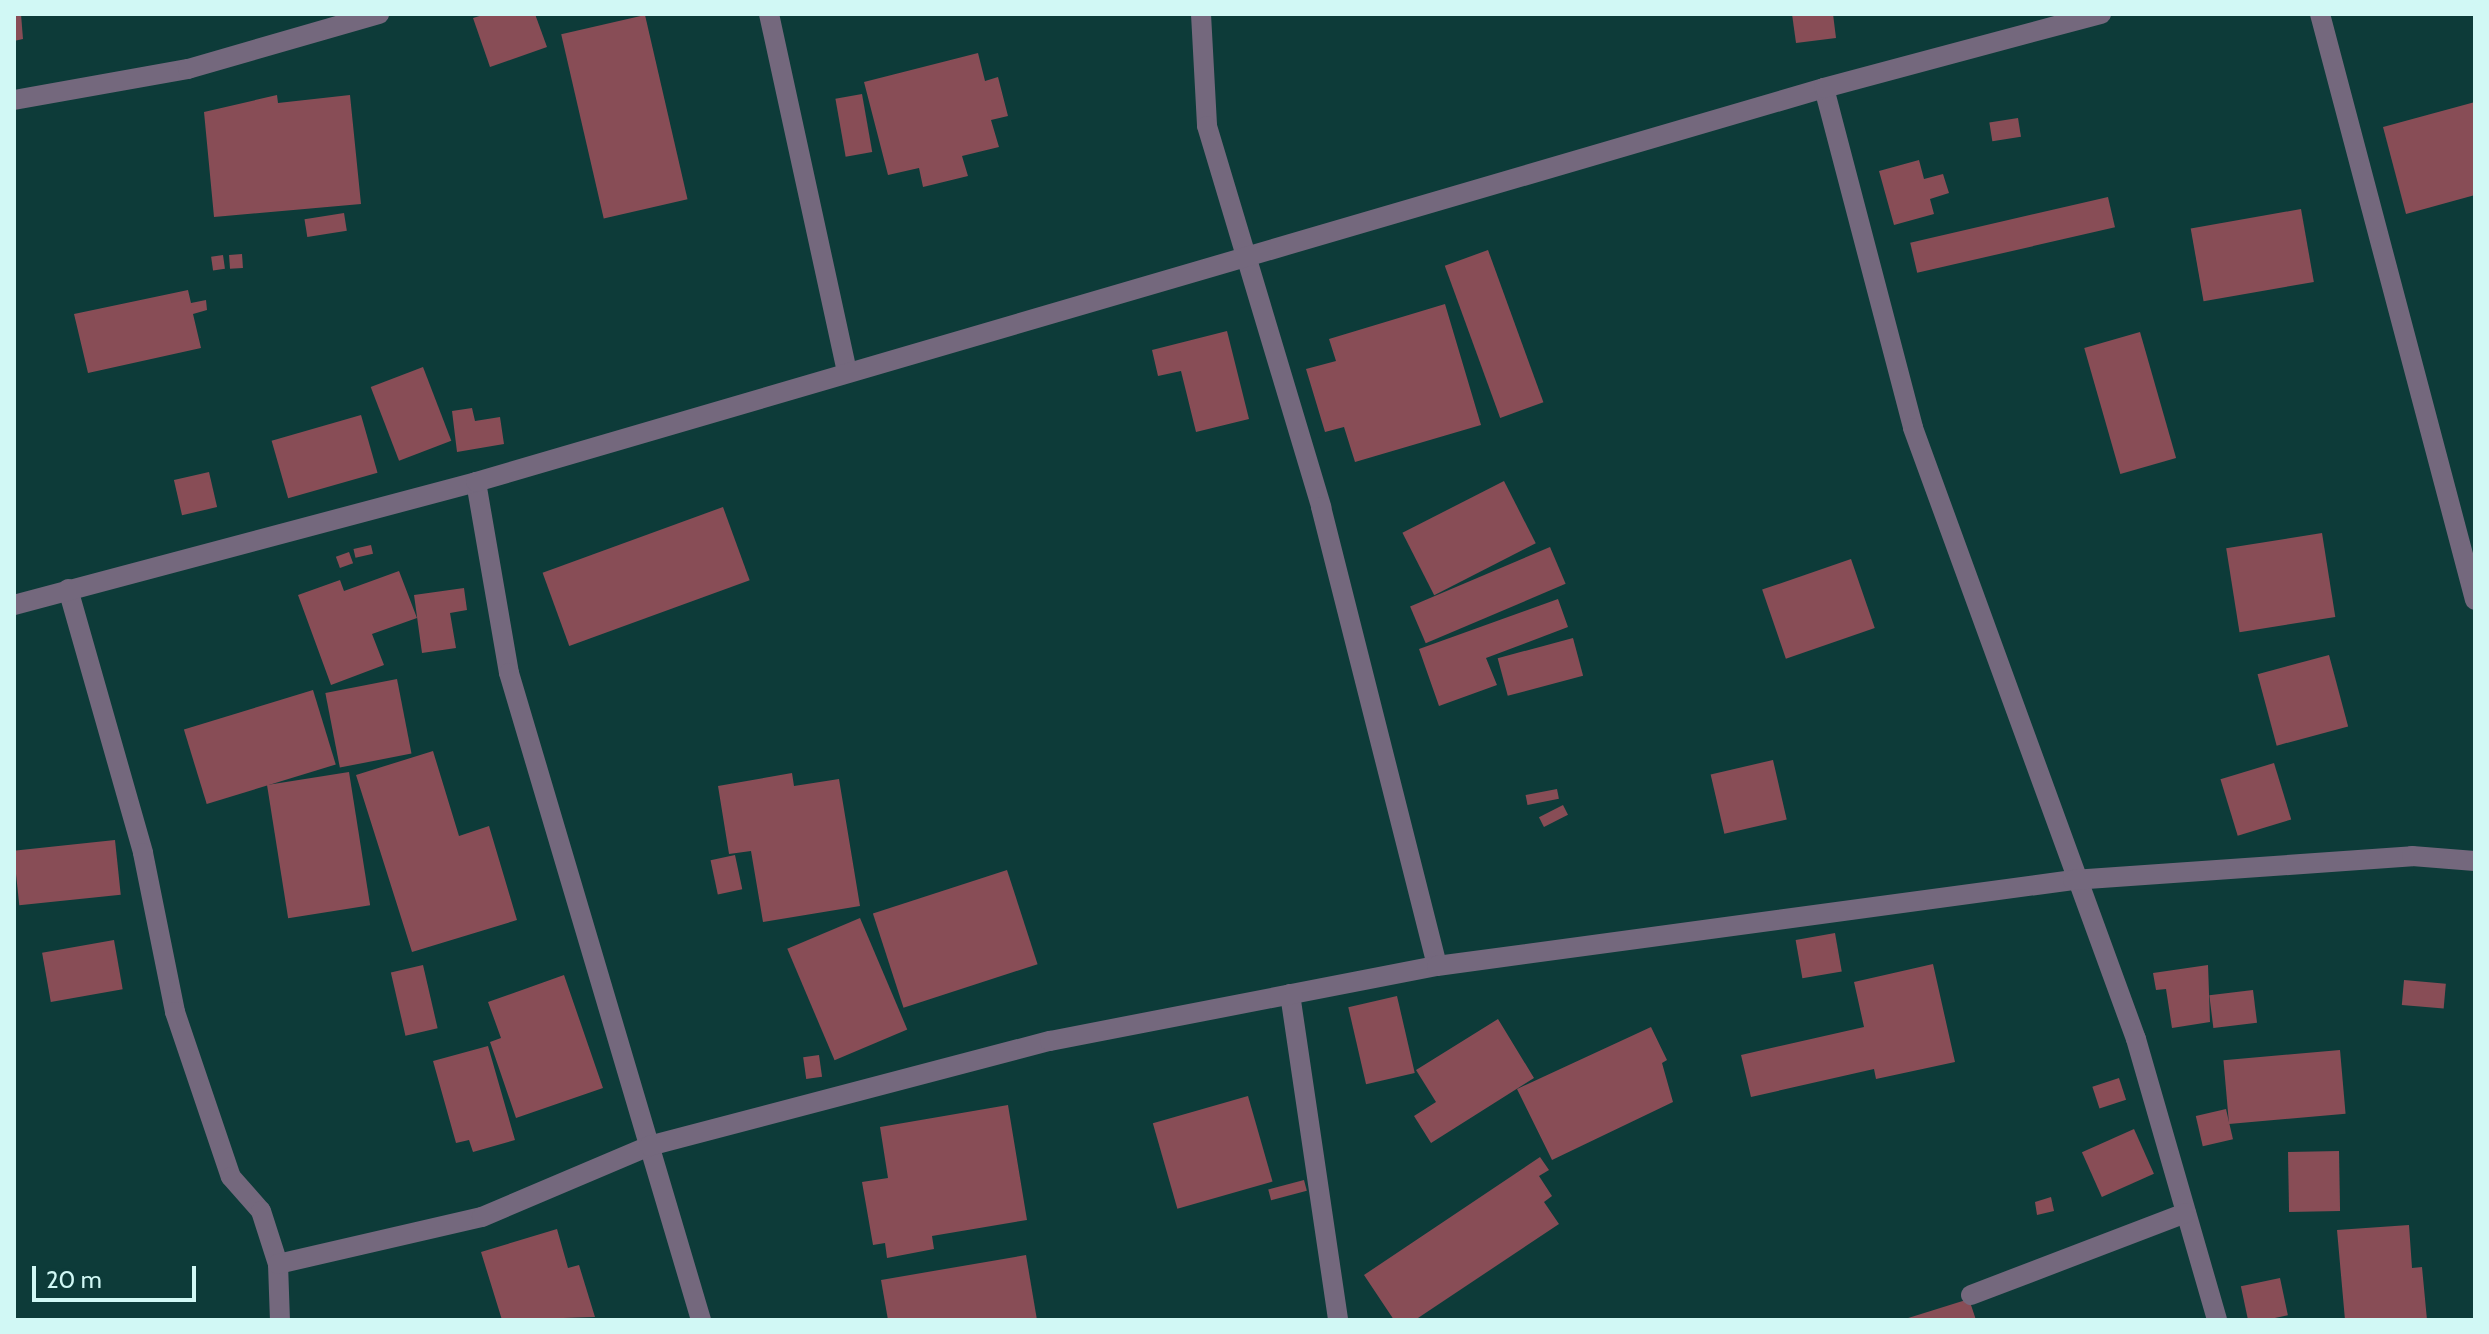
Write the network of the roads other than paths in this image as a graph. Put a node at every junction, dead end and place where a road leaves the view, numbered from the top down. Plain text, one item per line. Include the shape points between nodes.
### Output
1 (379, 14) edge
2 (769, 14) edge
3 (1201, 14) edge
4 (2101, 14) edge
5 (2320, 14) edge
6 (1824, 88) junction
7 (14, 100) edge
8 (1248, 254) junction
9 (847, 372) junction
10 (476, 482) junction
11 (68, 589) junction
12 (2475, 600) edge
13 (14, 605) edge
14 (2475, 861) edge
15 (2073, 880) junction
16 (1437, 966) junction
17 (1290, 994) junction
18 (649, 1146) junction
19 (2186, 1213) junction
20 (278, 1264) junction
21 (1971, 1295) dead end
22 (280, 1320) edge
23 (701, 1320) edge
24 (1338, 1320) edge
25 (2217, 1320) edge

1 - 7 street via 188,69
2 - 9 street
3 - 8 street via 1207,126
4 - 6 street
5 - 12 street
6 - 8 street
6 - 15 street via 1913,428
8 - 9 street
8 - 16 street via 1321,507
9 - 10 street
10 - 11 street
10 - 18 street via 509,673
11 - 13 street
11 - 20 street via 143,853 175,1012 199,1093 231,1177 261,1211
14 - 15 street via 2412,856
15 - 16 street
15 - 19 street via 2136,1039
16 - 17 street
17 - 18 street via 1050,1041
17 - 24 street
18 - 20 street via 482,1217
18 - 23 street
19 - 21 street
19 - 25 street
20 - 22 street

